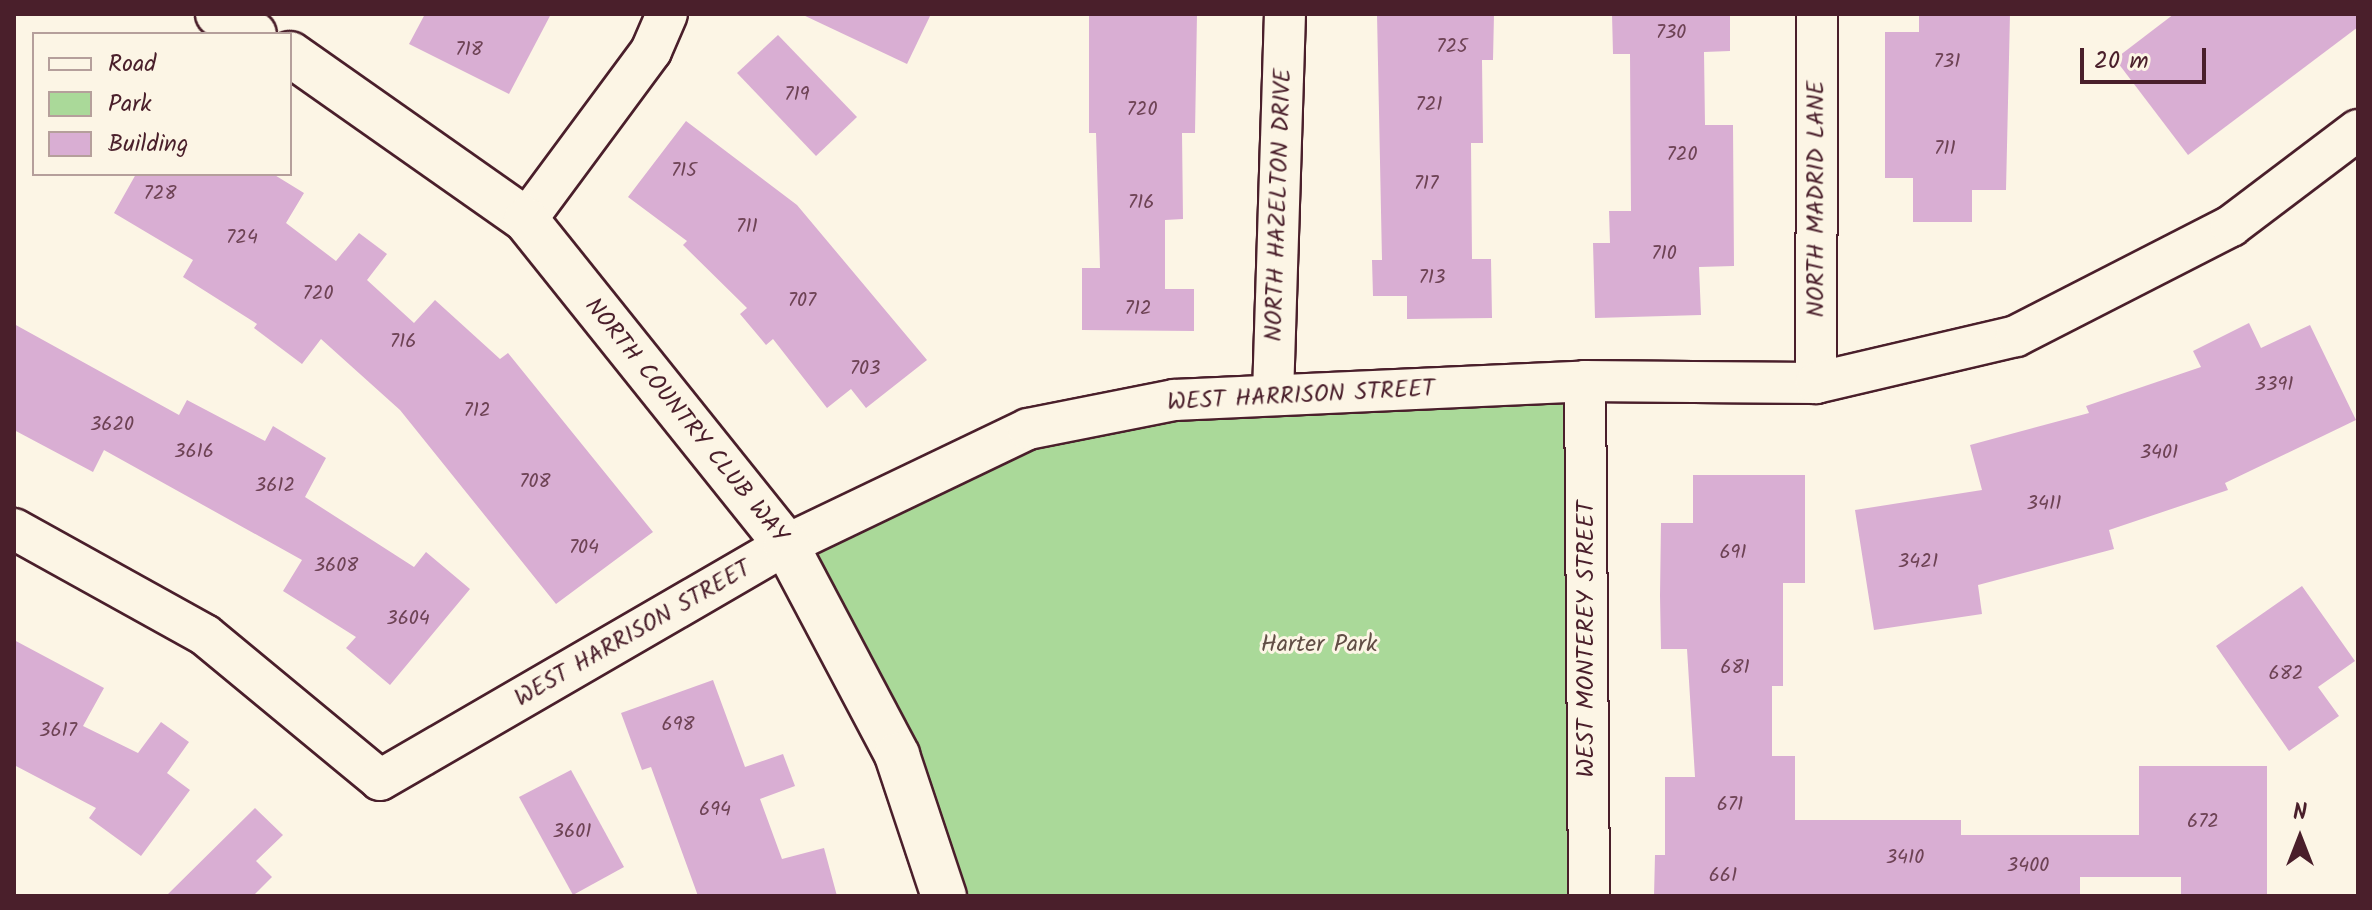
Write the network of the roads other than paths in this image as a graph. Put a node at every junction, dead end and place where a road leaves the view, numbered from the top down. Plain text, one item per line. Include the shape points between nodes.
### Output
1 (218, 14) edge
2 (667, 14) edge
3 (1285, 14) edge
4 (1817, 14) edge
5 (250, 32) edge
6 (292, 55) edge
7 (2358, 130) edge
8 (526, 220) junction
9 (1585, 381) junction
10 (1816, 383) junction
11 (1273, 395) junction
12 (14, 529) edge
13 (786, 545) junction
14 (944, 896) edge
15 (1589, 896) edge

1 - 5 street
2 - 8 street via 651,51
3 - 11 street, NORTH HAZELTON DRIVE
4 - 10 street, NORTH MADRID LANE
6 - 8 street, NORTH COUNTRY CLUB WAY
7 - 10 street, WEST HARRISON STREET via 2231,226 2016,336
8 - 13 street, NORTH COUNTRY CLUB WAY
9 - 10 street, WEST HARRISON STREET
9 - 11 street, WEST HARRISON STREET
9 - 15 street, WEST MONTEREY STREET
11 - 13 street, WEST HARRISON STREET via 1174,400 1028,429
12 - 13 street, WEST HARRISON STREET via 205,635 380,780
13 - 14 street, NORTH COUNTRY CLUB WAY via 897,755

